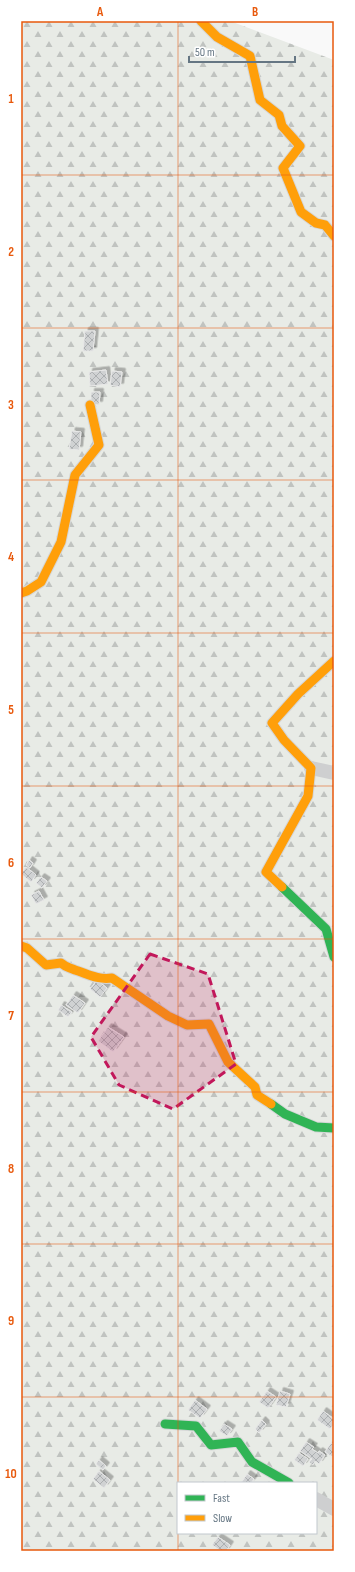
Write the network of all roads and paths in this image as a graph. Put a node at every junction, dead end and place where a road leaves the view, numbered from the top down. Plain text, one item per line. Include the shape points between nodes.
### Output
1 (201, 21) edge
2 (334, 236) edge
3 (90, 405) dead end
4 (21, 593) edge
5 (334, 661) edge
6 (311, 768) junction
7 (334, 773) edge
8 (21, 946) edge
9 (334, 957) edge
10 (334, 1128) edge
11 (165, 1424) dead end
12 (287, 1482) edge
13 (317, 1500) edge
14 (334, 1509) edge

1 - 2 street via 222,42 250,56 260,100 279,115 282,126 300,146 283,168 300,212 316,223 325,225
3 - 4 street via 99,445 75,475 61,542 41,582
5 - 6 street via 298,694 272,723 284,740
6 - 7 street
6 - 9 street via 308,796 266,872 326,929
8 - 10 street via 27,948 46,965 61,963 68,969 73,968 85,975 103,980 112,978 168,1016 187,1025 209,1024 228,1062 255,1087 257,1095 285,1114 316,1127
11 - 12 street via 196,1426 211,1445 238,1442 252,1462
13 - 14 street

